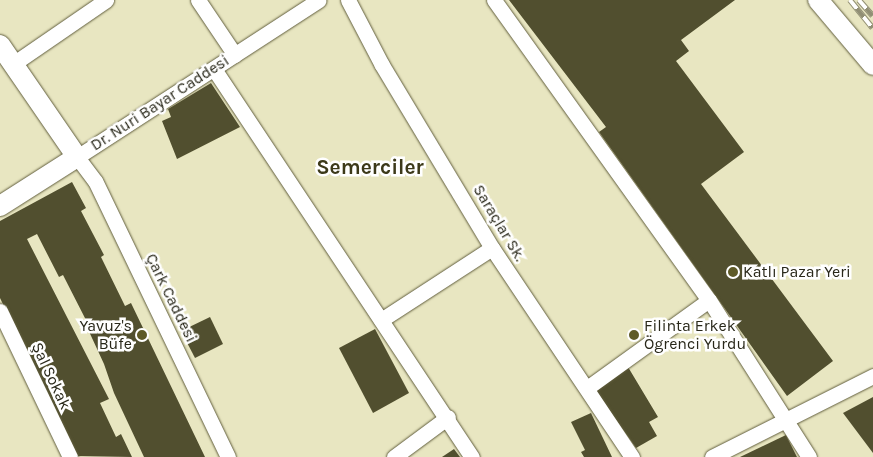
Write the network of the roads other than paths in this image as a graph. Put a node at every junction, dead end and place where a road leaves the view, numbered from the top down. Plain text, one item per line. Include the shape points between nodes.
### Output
1 (106, 0) edge
2 (198, 0) edge
3 (319, 0) edge
4 (348, 0) edge
5 (494, 0) edge
6 (818, 0) edge
7 (0, 45) edge
8 (235, 55) junction
9 (13, 64) junction
10 (873, 65) edge
11 (214, 69) junction
12 (77, 157) junction
13 (0, 206) edge
14 (492, 248) junction
15 (709, 300) junction
16 (0, 313) edge
17 (381, 320) junction
18 (873, 376) edge
19 (587, 388) junction
20 (448, 417) junction
21 (787, 420) junction
22 (720, 455) edge
23 (70, 457) edge
24 (228, 457) edge
25 (394, 457) edge
26 (472, 457) edge
27 (632, 457) edge
28 (809, 457) edge

1 - 9 street
2 - 8 street
3 - 8 street, Dr. Nuri Bayar Caddesi
4 - 14 street, Saraçlar Sk. via 382,65
5 - 15 street
6 - 10 main road
7 - 9 main road
8 - 11 street, Dr. Nuri Bayar Caddesi
9 - 12 main road
11 - 12 street, Dr. Nuri Bayar Caddesi
11 - 17 street
12 - 13 main road, Dr. Nuri Bayar Caddesi
12 - 24 street, Çark Caddesi via 95,181
14 - 17 street
14 - 19 street, Saraçlar Sk.
15 - 19 street
15 - 21 street
16 - 23 street, Şal Sokak
17 - 20 street
18 - 21 street
19 - 27 street, Saraçlar Sk.
20 - 25 street
20 - 26 street
21 - 22 street
21 - 28 street

